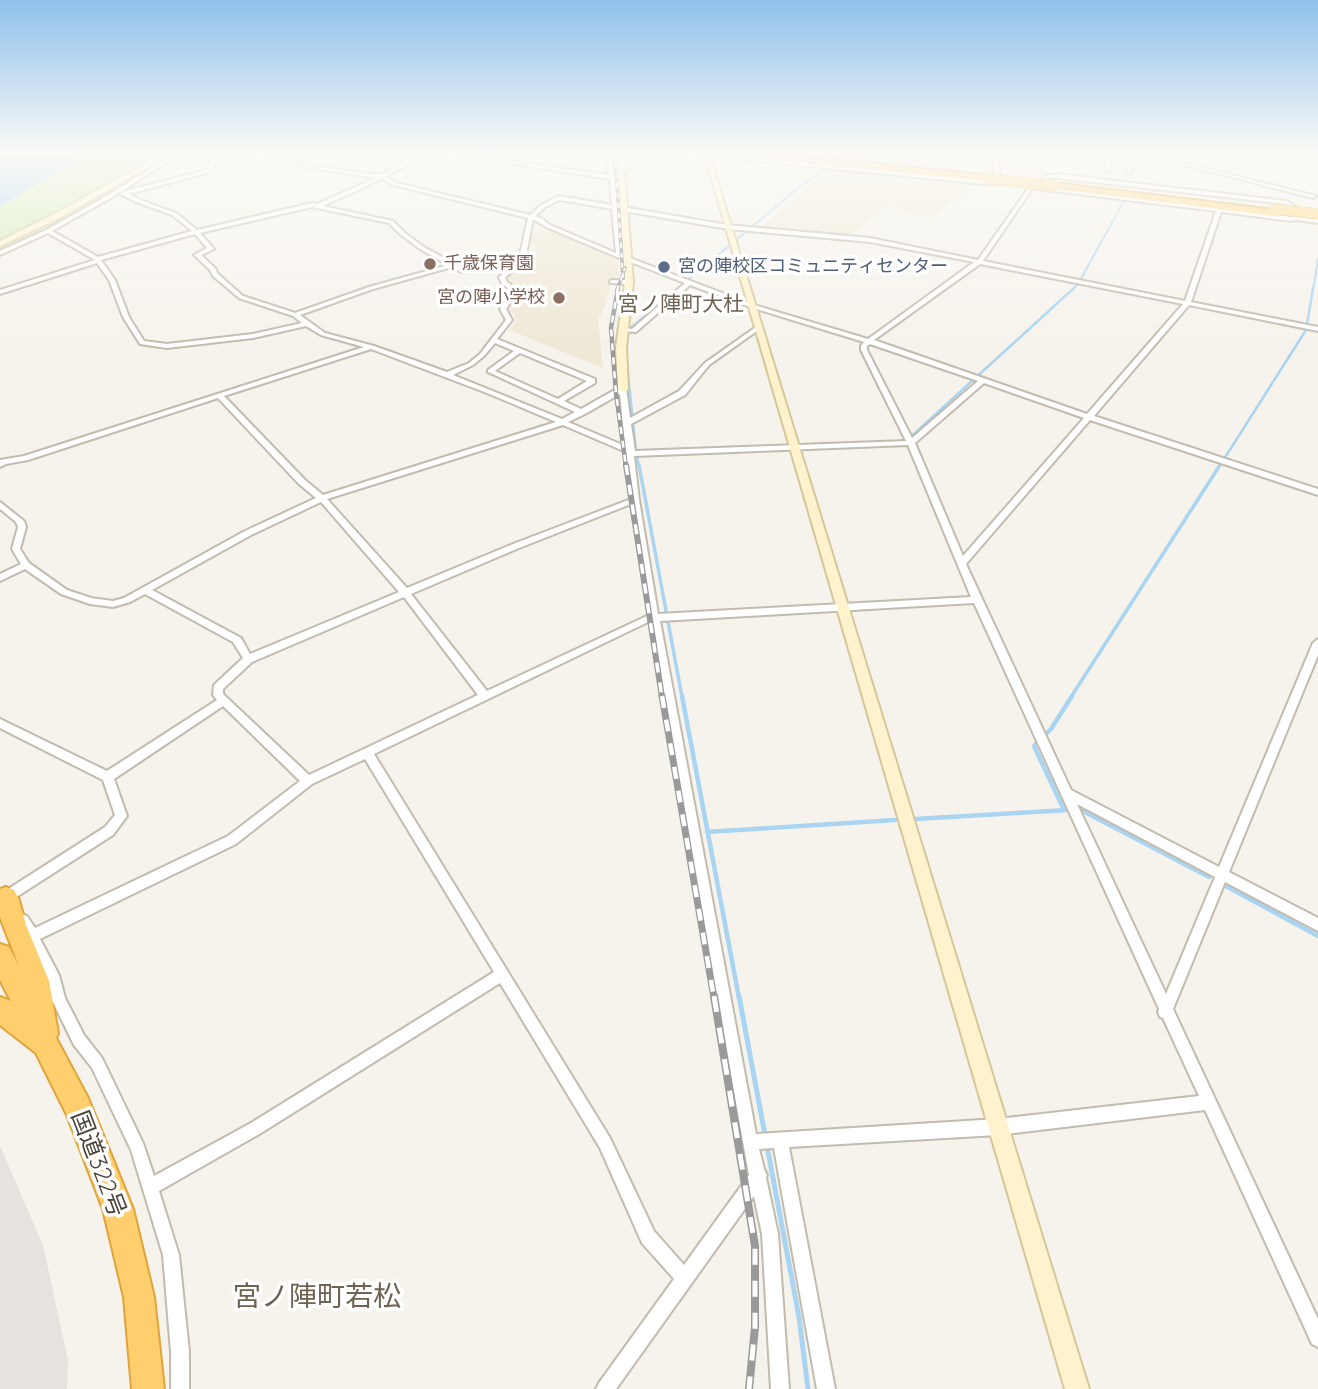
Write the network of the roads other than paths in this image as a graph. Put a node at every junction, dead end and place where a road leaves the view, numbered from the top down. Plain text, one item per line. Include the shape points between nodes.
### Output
1 (531, 217) edge
2 (52, 218) edge
3 (72, 218) edge
4 (179, 218) edge
5 (255, 218) edge
6 (372, 218) edge
7 (533, 218) edge
8 (615, 218) edge
9 (626, 218) edge
10 (669, 218) edge
11 (725, 218) edge
12 (1010, 218) edge
13 (1216, 218) edge
14 (1281, 218) edge
15 (1296, 218) joint
16 (1318, 218) edge
17 (728, 227) junction
18 (48, 231) junction
19 (196, 232) junction
20 (0, 244) edge
21 (0, 253) edge
22 (619, 256) junction
23 (97, 260) junction
24 (629, 260) junction
25 (980, 261) junction
26 (454, 265) junction
27 (517, 266) junction
28 (612, 282) dead end
29 (629, 282) junction
30 (689, 282) junction
31 (0, 292) edge
32 (1187, 304) junction
33 (752, 306) junction
34 (295, 315) junction
35 (309, 323) junction
36 (758, 328) junction
37 (1318, 329) edge
38 (622, 330) junction
39 (494, 340) junction
40 (869, 341) junction
41 (372, 347) junction
42 (520, 350) junction
43 (449, 374) junction
44 (982, 381) junction
45 (623, 389) junction
46 (220, 396) junction
47 (560, 401) junction
48 (582, 412) junction
49 (1089, 417) junction
50 (628, 422) junction
51 (561, 423) junction
52 (911, 443) junction
53 (795, 448) junction
54 (631, 453) junction
55 (0, 465) edge
56 (1318, 492) edge
57 (322, 498) junction
58 (635, 500) junction
59 (0, 505) edge
60 (963, 562) junction
61 (26, 565) junction
62 (0, 578) edge
63 (145, 590) junction
64 (405, 592) junction
65 (977, 600) junction
66 (843, 609) junction
67 (654, 617) junction
68 (1318, 643) edge
69 (248, 659) junction
70 (484, 695) junction
71 (223, 701) junction
72 (0, 723) edge
73 (367, 752) junction
74 (108, 777) junction
75 (308, 781) junction
76 (1068, 794) junction
77 (1223, 875) junction
78 (2, 894) edge
79 (1318, 925) edge
80 (32, 936) junction
81 (0, 955) edge
82 (503, 974) junction
83 (0, 1009) edge
84 (1165, 1012) junction
85 (48, 1048) junction
86 (1210, 1102) junction
87 (998, 1127) junction
88 (780, 1139) junction
89 (750, 1142) junction
90 (759, 1175) junction
91 (150, 1186) junction
92 (685, 1279) junction
93 (1318, 1338) edge
94 (148, 1389) edge
95 (180, 1389) edge
96 (605, 1389) edge
97 (779, 1389) edge
98 (826, 1389) edge
99 (1077, 1389) edge

1 - 27 street
2 - 20 street
3 - 18 street
4 - 19 street
5 - 19 street
6 - 26 street via 391,222 422,248
7 - 22 street
8 - 22 street
9 - 24 street
10 - 17 street
11 - 17 street
12 - 25 street
13 - 32 street
14 - 15 street
15 - 16 street
17 - 25 street via 870,240
17 - 33 street
18 - 21 street
18 - 23 street
19 - 23 street
19 - 34 street via 211,249 197,255 236,293
22 - 24 street
23 - 31 street
23 - 35 street via 112,280 142,343 167,346 253,336
24 - 29 street
24 - 30 street
25 - 32 street
25 - 40 street
26 - 27 street via 461,270
26 - 34 street
27 - 39 street via 502,277 516,290 503,309 509,320
28 - 29 street
29 - 38 street
30 - 33 street
30 - 38 street via 634,331
32 - 37 street
32 - 49 street
33 - 36 street
33 - 40 street
34 - 35 street
35 - 41 street via 323,334
36 - 50 street via 708,363 682,393
36 - 53 street
38 - 45 street
39 - 42 street
39 - 43 street via 471,364
40 - 44 street
40 - 52 street via 864,350
41 - 43 street
41 - 46 street
42 - 47 street via 490,371
42 - 47 street via 592,381
43 - 51 street
44 - 49 street
44 - 52 street
45 - 48 street
45 - 50 street
46 - 55 street
46 - 57 street
47 - 48 street
48 - 51 street
49 - 56 street
49 - 60 street
50 - 54 street
51 - 54 street
51 - 57 street
52 - 53 street
52 - 60 street
53 - 54 street
53 - 66 street
54 - 58 street
57 - 63 street
57 - 64 street
58 - 64 street
58 - 67 street
59 - 61 street via 20,521 16,549
60 - 65 street
61 - 62 street
61 - 63 street via 64,592 98,603 113,604
63 - 69 street via 237,640
64 - 69 street
64 - 70 street
65 - 66 street
65 - 76 street
66 - 67 street
66 - 87 street
67 - 70 street
67 - 89 street
68 - 77 street
69 - 71 street via 218,688
70 - 73 street
71 - 74 street
71 - 75 street
72 - 74 street
73 - 75 street
73 - 82 street
74 - 78 street via 121,816 109,831
75 - 80 street via 232,840
76 - 77 street
76 - 84 street
77 - 79 street
77 - 84 street
78 - 80 street
78 - 85 highway via 37,981
80 - 91 street via 79,1040 97,1063 138,1148
81 - 85 highway, 国道322号
82 - 91 street via 256,1128
82 - 92 street via 605,1143 649,1237
83 - 85 highway
84 - 86 street
85 - 94 highway, 国道322号 via 78,1108 118,1209 139,1297
86 - 87 street
86 - 93 street
87 - 88 street
87 - 99 street
88 - 89 street
88 - 98 street
89 - 90 street
90 - 92 street
90 - 97 street via 771,1234
91 - 95 street via 171,1255
92 - 96 street

